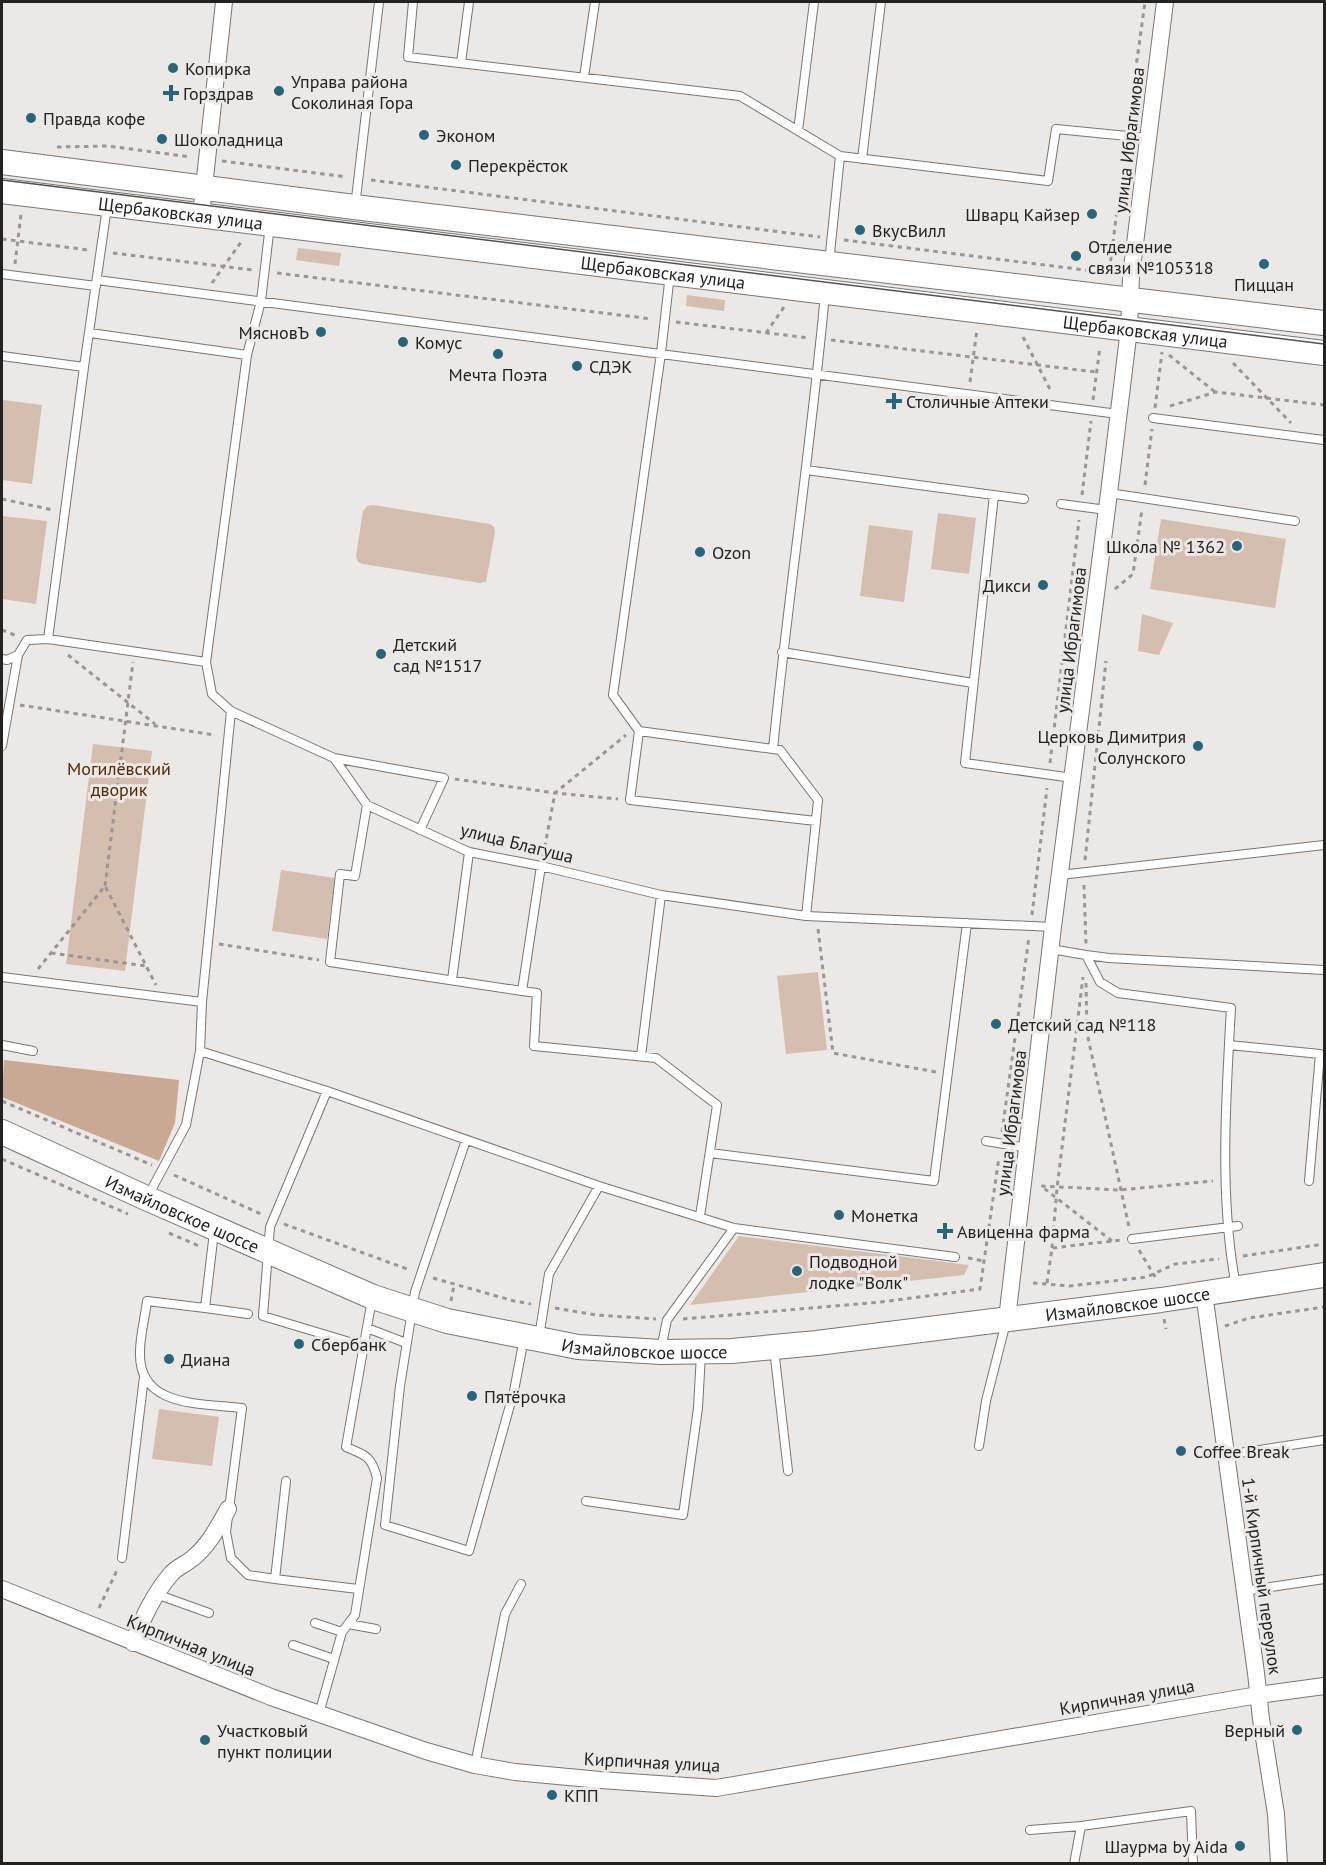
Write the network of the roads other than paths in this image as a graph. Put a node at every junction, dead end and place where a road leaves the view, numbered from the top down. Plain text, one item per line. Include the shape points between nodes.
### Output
1 (224, 2) edge
2 (379, 2) edge
3 (413, 2) edge
4 (469, 2) edge
5 (595, 2) edge
6 (814, 2) edge
7 (881, 2) edge
8 (1165, 2) edge
9 (460, 63) junction
10 (584, 77) junction
11 (798, 131) junction
12 (1148, 138) junction
13 (840, 156) junction
14 (862, 159) junction
15 (2, 162) edge
16 (204, 187) junction
17 (2, 191) edge
18 (107, 204) junction
19 (354, 207) junction
20 (201, 216) junction
21 (270, 224) junction
22 (829, 263) junction
23 (670, 273) junction
24 (2, 274) edge
25 (97, 283) junction
26 (825, 291) junction
27 (1129, 299) junction
28 (261, 301) junction
29 (1324, 323) edge
30 (1129, 329) junction
31 (90, 333) junction
32 (661, 353) junction
33 (1324, 353) edge
34 (247, 355) junction
35 (2, 356) edge
36 (84, 368) junction
37 (818, 375) junction
38 (1119, 414) junction
39 (1153, 418) road end
40 (1324, 440) edge
41 (806, 470) junction
42 (994, 495) junction
43 (1023, 499) dead end
44 (1108, 502) junction
45 (1061, 504) dead end
46 (1295, 521) dead end
47 (48, 639) junction
48 (783, 651) junction
49 (18, 654) junction
50 (2, 659) edge
51 (206, 662) junction
52 (973, 683) junction
53 (231, 711) junction
54 (638, 729) junction
55 (2, 746) edge
56 (772, 749) junction
57 (334, 758) junction
58 (1073, 778) junction
59 (367, 805) junction
60 (816, 821) junction
61 (420, 830) junction
62 (1324, 845) edge
63 (469, 852) junction
64 (541, 866) junction
65 (1060, 874) junction
66 (661, 895) junction
67 (806, 916) junction
68 (967, 923) junction
69 (1053, 927) junction
70 (1050, 949) junction
71 (1086, 955) junction
72 (1324, 970) edge
73 (2, 977) edge
74 (452, 980) junction
75 (522, 991) junction
76 (202, 1002) junction
77 (2, 1045) edge
78 (1229, 1045) junction
79 (33, 1051) dead end
80 (200, 1051) junction
81 (641, 1056) junction
82 (327, 1091) junction
83 (2, 1132) edge
84 (940, 1133) junction
85 (951, 1135) dead end
86 (466, 1140) junction
87 (986, 1141) dead end
88 (1028, 1148) junction
89 (710, 1153) junction
90 (1309, 1181) dead end
91 (598, 1186) junction
92 (146, 1198) junction
93 (700, 1216) junction
94 (1238, 1226) dead end
95 (1227, 1227) junction
96 (734, 1228) junction
97 (1132, 1239) road end
98 (213, 1240) junction
99 (269, 1252) junction
100 (955, 1257) road end
101 (1324, 1275) edge
102 (1237, 1288) junction
103 (1204, 1293) junction
104 (373, 1297) junction
105 (205, 1308) junction
106 (412, 1311) junction
107 (248, 1314) dead end
108 (1007, 1319) junction
109 (368, 1328) junction
110 (531, 1339) junction
111 (406, 1342) junction
112 (363, 1346) junction
113 (774, 1347) junction
114 (661, 1352) junction
115 (701, 1352) junction
116 (144, 1377) junction
117 (1324, 1440) edge
118 (979, 1446) dead end
119 (1225, 1455) junction
120 (788, 1471) dead end
121 (286, 1481) dead end
122 (586, 1501) dead end
123 (228, 1509) junction
124 (122, 1558) road end
125 (275, 1579) junction
126 (1324, 1579) edge
127 (521, 1584) dead end
128 (2, 1589) edge
129 (358, 1589) junction
130 (1244, 1591) junction
131 (156, 1594) junction
132 (209, 1613) dead end
133 (315, 1623) dead end
134 (348, 1624) junction
135 (376, 1629) dead end
136 (342, 1632) junction
137 (133, 1643) junction
138 (293, 1645) dead end
139 (334, 1659) junction
140 (1324, 1686) edge
141 (1258, 1695) junction
142 (318, 1714) junction
143 (475, 1765) junction
144 (1081, 1826) junction
145 (1030, 1830) dead end
146 (1074, 1863) edge
147 (1194, 1863) edge
148 (1279, 1863) edge

1 - 16 street
2 - 19 lane
3 - 9 lane via 408,57
4 - 9 lane
5 - 10 lane
6 - 11 lane
7 - 14 lane
8 - 12 street, улица Ибрагимова
9 - 10 lane
10 - 11 lane via 740,96
11 - 13 lane
12 - 14 lane via 1056,129 1048,181
12 - 27 street, улица Ибрагимова
13 - 14 lane
13 - 22 lane
15 - 16 main road, Щербаковская улица
16 - 19 main road, Щербаковская улица
16 - 20 street
17 - 18 main road, Щербаковская улица
18 - 20 main road, Щербаковская улица
18 - 25 lane
19 - 22 main road, Щербаковская улица
20 - 21 main road, Щербаковская улица
21 - 23 main road, Щербаковская улица
21 - 28 lane
22 - 27 main road, Щербаковская улица
23 - 26 main road, Щербаковская улица
23 - 32 lane
24 - 25 lane
25 - 28 lane
25 - 31 lane
26 - 30 main road, Щербаковская улица
26 - 37 lane
27 - 29 main road, Щербаковская улица
27 - 30 street, улица Ибрагимова
28 - 32 lane
28 - 34 lane
30 - 33 main road, Щербаковская улица
30 - 38 street, улица Ибрагимова
31 - 34 lane
31 - 36 lane
32 - 37 lane
32 - 54 lane via 613,695
34 - 51 lane
35 - 36 lane
36 - 47 lane
37 - 38 lane
37 - 41 lane
38 - 44 street, улица Ибрагимова
39 - 40 lane
41 - 42 lane
41 - 48 lane
42 - 43 lane
42 - 52 lane
44 - 45 lane via 1081,507
44 - 46 lane via 1143,497
44 - 58 street, улица Ибрагимова
47 - 49 lane via 27,640
47 - 51 lane
48 - 52 lane
48 - 56 lane
49 - 50 lane
49 - 55 lane
51 - 53 lane via 212,694
52 - 58 lane via 964,763
53 - 57 lane
53 - 76 lane
54 - 56 lane
54 - 60 lane via 630,800
56 - 60 lane via 780,750 818,800
57 - 59 lane, улица Благуша
57 - 61 lane via 444,778
58 - 65 street, улица Ибрагимова
59 - 61 lane, улица Благуша
59 - 74 lane via 355,876 340,874 330,962
60 - 67 lane
61 - 63 lane, улица Благуша
62 - 65 lane
63 - 64 lane, улица Благуша
63 - 74 lane
64 - 66 lane, улица Благуша
64 - 75 lane
65 - 69 street, улица Ибрагимова
66 - 67 lane, улица Благуша
66 - 81 lane
67 - 68 lane, улица Благуша
68 - 69 lane, улица Благуша
68 - 84 lane
69 - 70 street, улица Ибрагимова
70 - 71 lane
70 - 88 street, улица Ибрагимова
71 - 72 lane
71 - 78 lane via 1100,982 1118,993 1231,1008
73 - 76 lane
74 - 75 lane
75 - 81 lane via 537,993 534,1046
76 - 80 lane
77 - 79 lane
78 - 90 lane via 1320,1054
78 - 95 lane
80 - 82 lane
80 - 92 lane via 186,1125
81 - 89 lane via 656,1058 717,1105
82 - 86 lane
82 - 99 lane via 270,1227
83 - 92 main road, Измайловское шоссе
84 - 85 lane
84 - 89 lane via 934,1181
86 - 91 lane
86 - 106 lane via 420,1274
87 - 88 lane
88 - 108 street, улица Ибрагимова
89 - 93 lane
91 - 93 lane
91 - 110 lane via 549,1274 544,1306
92 - 98 main road, Измайловское шоссе
93 - 96 lane
94 - 95 lane
95 - 97 lane
95 - 102 lane
96 - 100 lane
96 - 114 lane via 667,1320
98 - 99 main road, Измайловское шоссе
98 - 105 lane
99 - 104 main road, Измайловское шоссе
99 - 112 lane via 263,1316
101 - 102 main road, Измайловское шоссе
102 - 103 main road, Измайловское шоссе
103 - 108 main road, Измайловское шоссе
103 - 119 street, 1-й Кирпичный переулок
104 - 106 main road, Измайловское шоссе
104 - 109 lane
105 - 107 lane
105 - 116 lane via 147,1301 140,1354
106 - 110 main road, Измайловское шоссе
106 - 111 lane
108 - 113 main road, Измайловское шоссе
108 - 118 lane
109 - 111 lane
109 - 112 lane
110 - 111 lane via 469,1551 385,1525
110 - 114 main road, Измайловское шоссе
112 - 129 lane via 346,1447 367,1455 377,1478
113 - 115 main road, Измайловское шоссе
113 - 120 lane
114 - 115 main road, Измайловское шоссе
115 - 122 lane via 698,1408 683,1515
116 - 123 lane via 156,1392 174,1400 242,1408
116 - 124 lane
117 - 119 lane
119 - 130 street, 1-й Кирпичный переулок
121 - 125 lane
123 - 125 lane via 226,1532 231,1558 248,1575
123 - 131 street via 212,1538 172,1572
125 - 129 lane
126 - 130 lane
127 - 143 lane via 506,1614
128 - 137 street, Кирпичная улица
129 - 134 lane via 355,1616
130 - 141 street, 1-й Кирпичный переулок
131 - 132 lane
131 - 137 street
133 - 136 lane
134 - 135 lane
134 - 136 lane
136 - 139 lane
137 - 142 street, Кирпичная улица
138 - 139 lane
139 - 142 lane
140 - 141 street, Кирпичная улица
141 - 143 street, Кирпичная улица via 716,1788 515,1772
141 - 148 street, 1-й Кирпичный переулок via 1276,1814
142 - 143 street, Кирпичная улица
144 - 145 lane
144 - 146 lane
144 - 147 lane via 1191,1811

